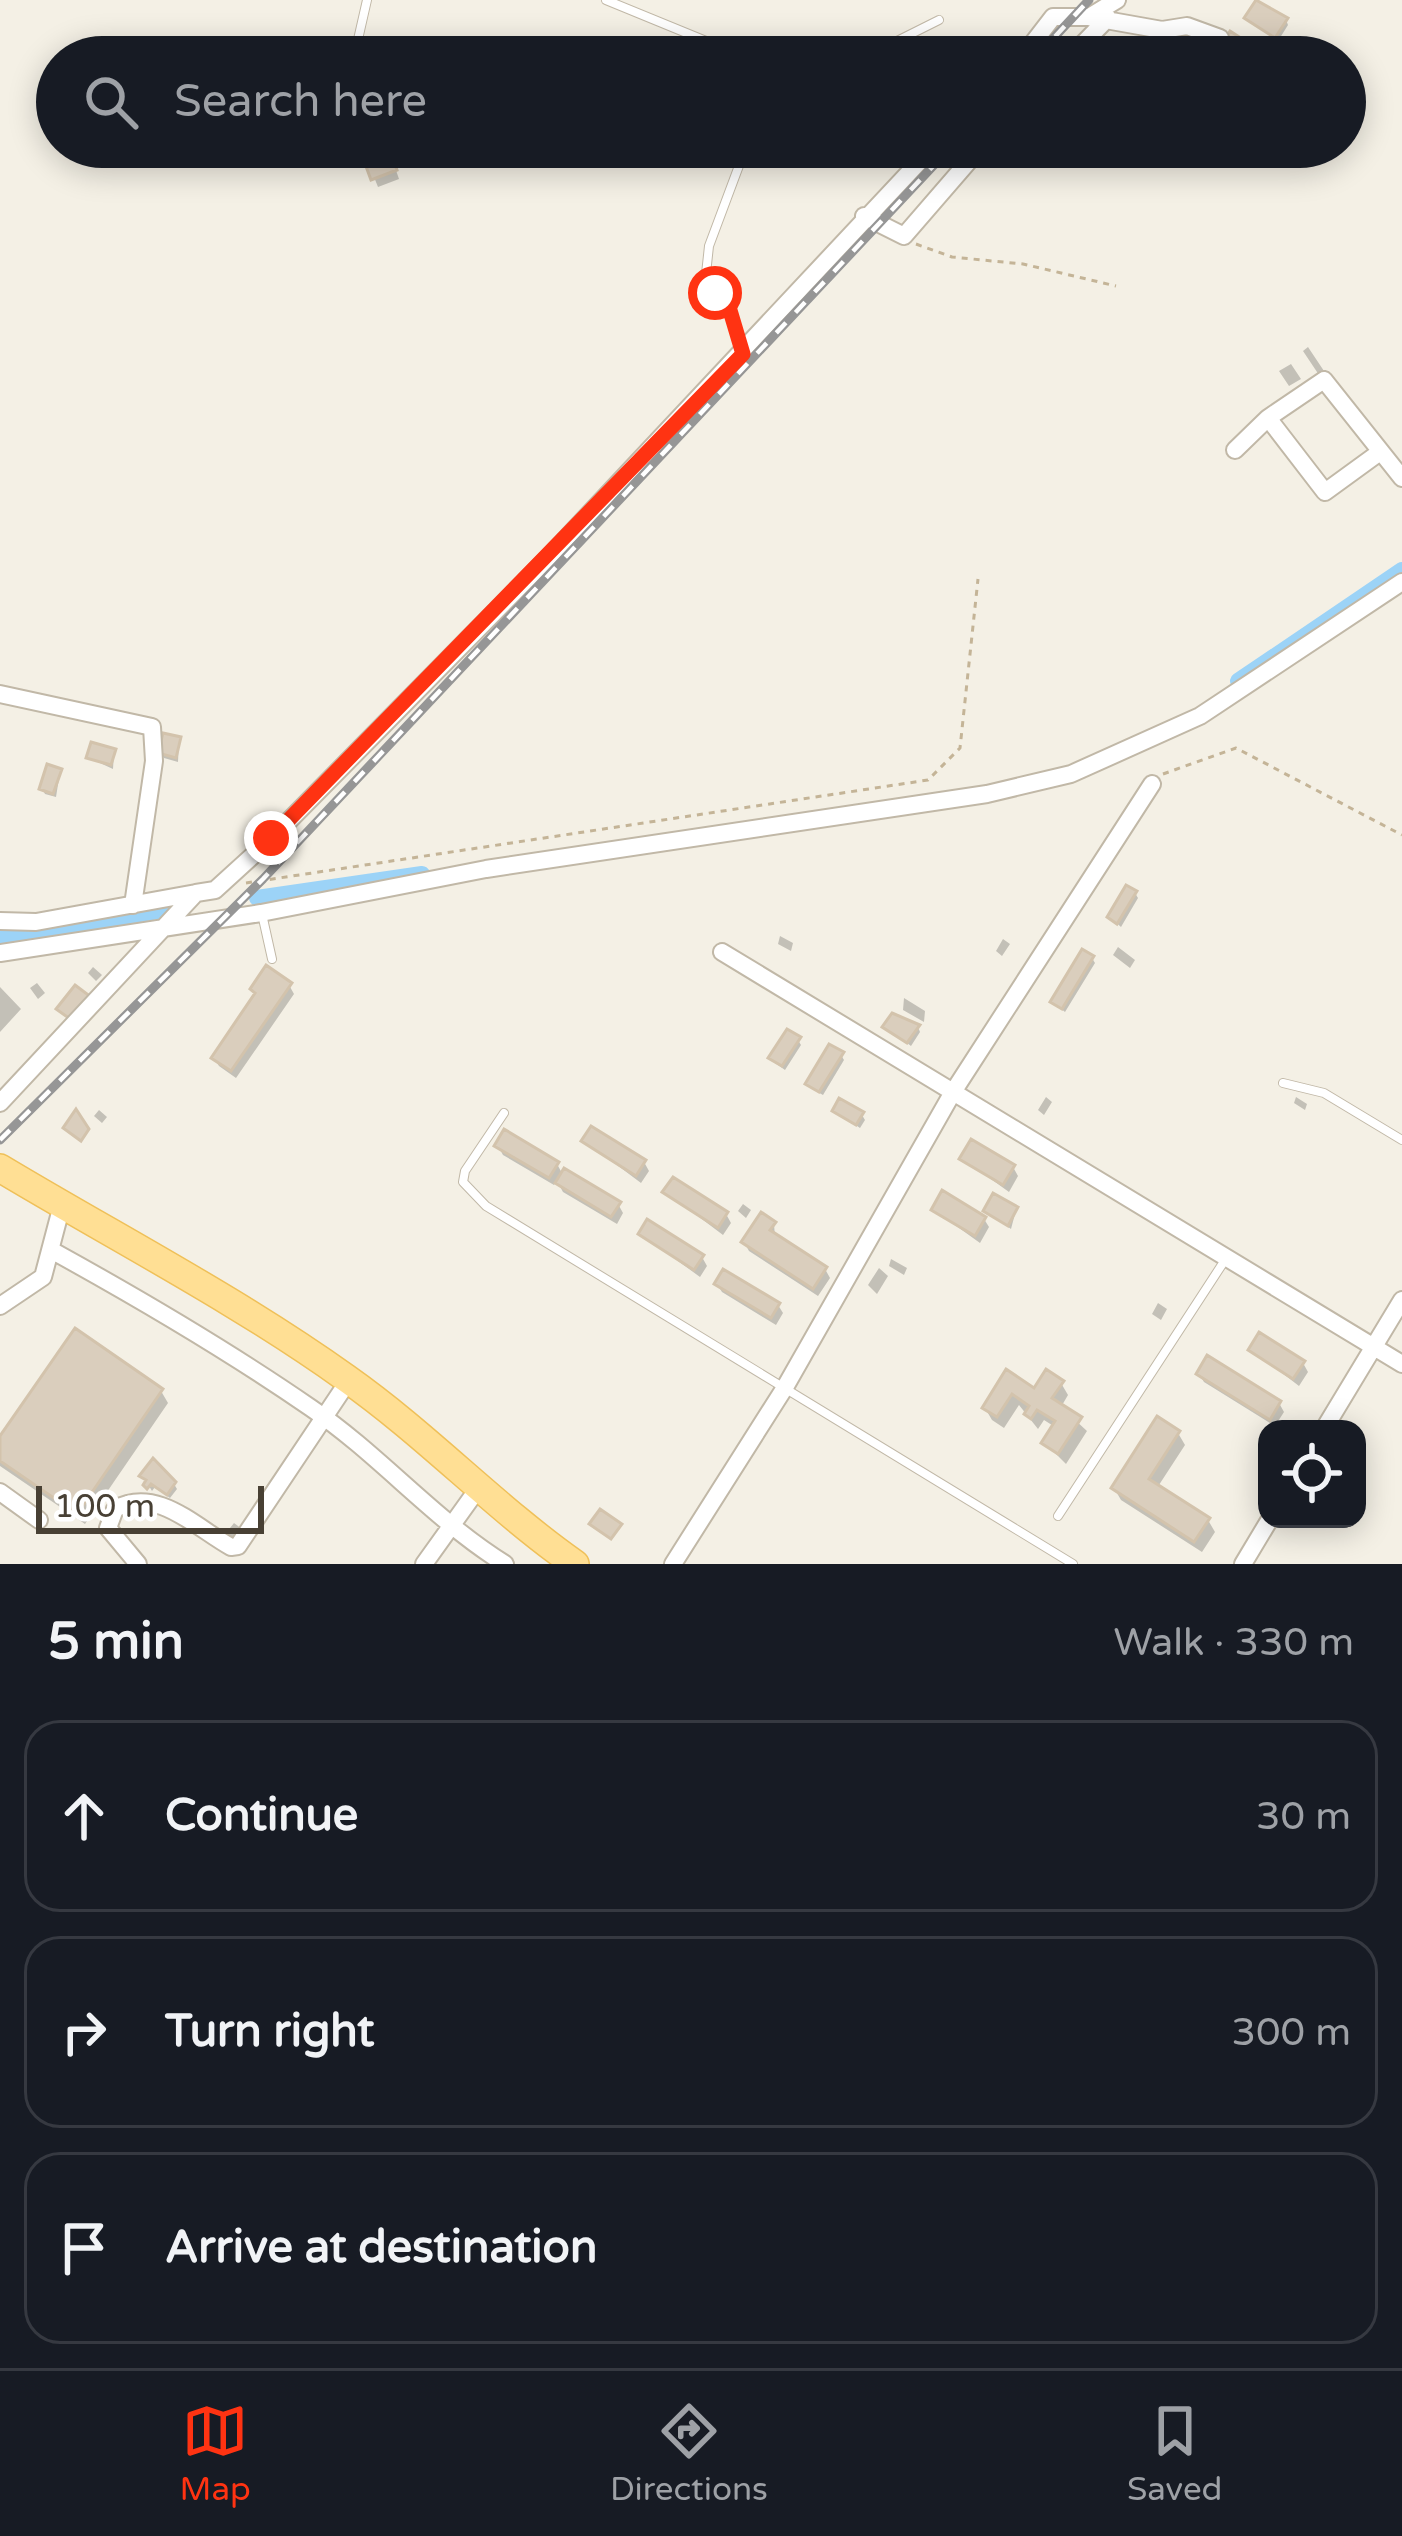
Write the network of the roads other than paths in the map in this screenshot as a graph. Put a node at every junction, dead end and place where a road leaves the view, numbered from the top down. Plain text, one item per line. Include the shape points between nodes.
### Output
1 (367, 0) edge
2 (606, 0) edge
3 (1065, 0) edge
4 (1118, 0) edge
5 (1053, 17) junction
6 (1088, 17) junction
7 (1108, 18) junction
8 (939, 20) dead end
9 (359, 36) edge
10 (694, 36) edge
11 (907, 36) edge
12 (1038, 36) edge
13 (1090, 36) edge
14 (1214, 36) edge
15 (738, 168) edge
16 (912, 168) edge
17 (963, 168) edge
18 (864, 216) junction
19 (743, 354) junction
20 (1268, 418) junction
21 (1235, 450) dead end
22 (1380, 452) junction
23 (1402, 478) edge
24 (1402, 582) edge
25 (0, 694) edge
26 (1152, 784) road end
27 (205, 892) junction
28 (133, 905) junction
29 (261, 913) junction
30 (0, 921) edge
31 (171, 925) junction
32 (722, 952) dead end
33 (0, 953) edge
34 (272, 959) dead end
35 (1283, 1084) dead end
36 (953, 1092) junction
37 (0, 1103) edge
38 (504, 1113) dead end
39 (1402, 1140) edge
40 (0, 1168) edge
41 (62, 1205) junction
42 (51, 1250) junction
43 (1225, 1260) junction
44 (1402, 1300) edge
45 (0, 1306) edge
46 (1374, 1347) junction
47 (1402, 1364) edge
48 (349, 1380) junction
49 (784, 1389) junction
50 (324, 1418) junction
51 (1329, 1420) edge
52 (477, 1490) junction
53 (0, 1492) edge
54 (1058, 1516) dead end
55 (39, 1520) dead end
56 (450, 1525) junction
57 (1265, 1528) edge
58 (138, 1564) edge
59 (424, 1564) edge
60 (506, 1564) edge
61 (575, 1564) edge
62 (673, 1564) edge
63 (1073, 1564) edge
64 (1243, 1564) edge

1 - 9 lane
2 - 10 lane
3 - 5 street
4 - 6 street
5 - 6 street
5 - 12 street
6 - 7 street
7 - 13 street
7 - 14 street
8 - 11 lane
15 - 19 lane via 709,246 705,283 729,307
16 - 18 street
17 - 18 street via 904,236
18 - 19 street
19 - 27 street via 547,559
20 - 21 street
20 - 22 street via 1324,380
20 - 22 street via 1320,497
22 - 23 street
24 - 29 street via 1200,716 1071,774
25 - 28 street via 152,727
26 - 36 street
27 - 28 street
27 - 31 street
28 - 30 street
29 - 31 street
29 - 34 lane
31 - 33 street
31 - 37 street
32 - 36 street
35 - 39 lane via 1324,1094
36 - 43 street
36 - 49 street
38 - 49 lane via 465,1172 469,1192
40 - 41 main road
41 - 42 street
41 - 48 main road
42 - 45 street via 35,1286
42 - 50 street via 178,1321
43 - 46 street
43 - 54 lane
44 - 46 street
46 - 47 street
46 - 51 street
48 - 50 street
48 - 52 main road
49 - 62 street
49 - 63 lane
50 - 56 street
50 - 58 street via 238,1546 154,1502 115,1509 108,1528
52 - 56 street
52 - 61 main road
53 - 55 street
56 - 59 street
56 - 60 street
57 - 64 street

